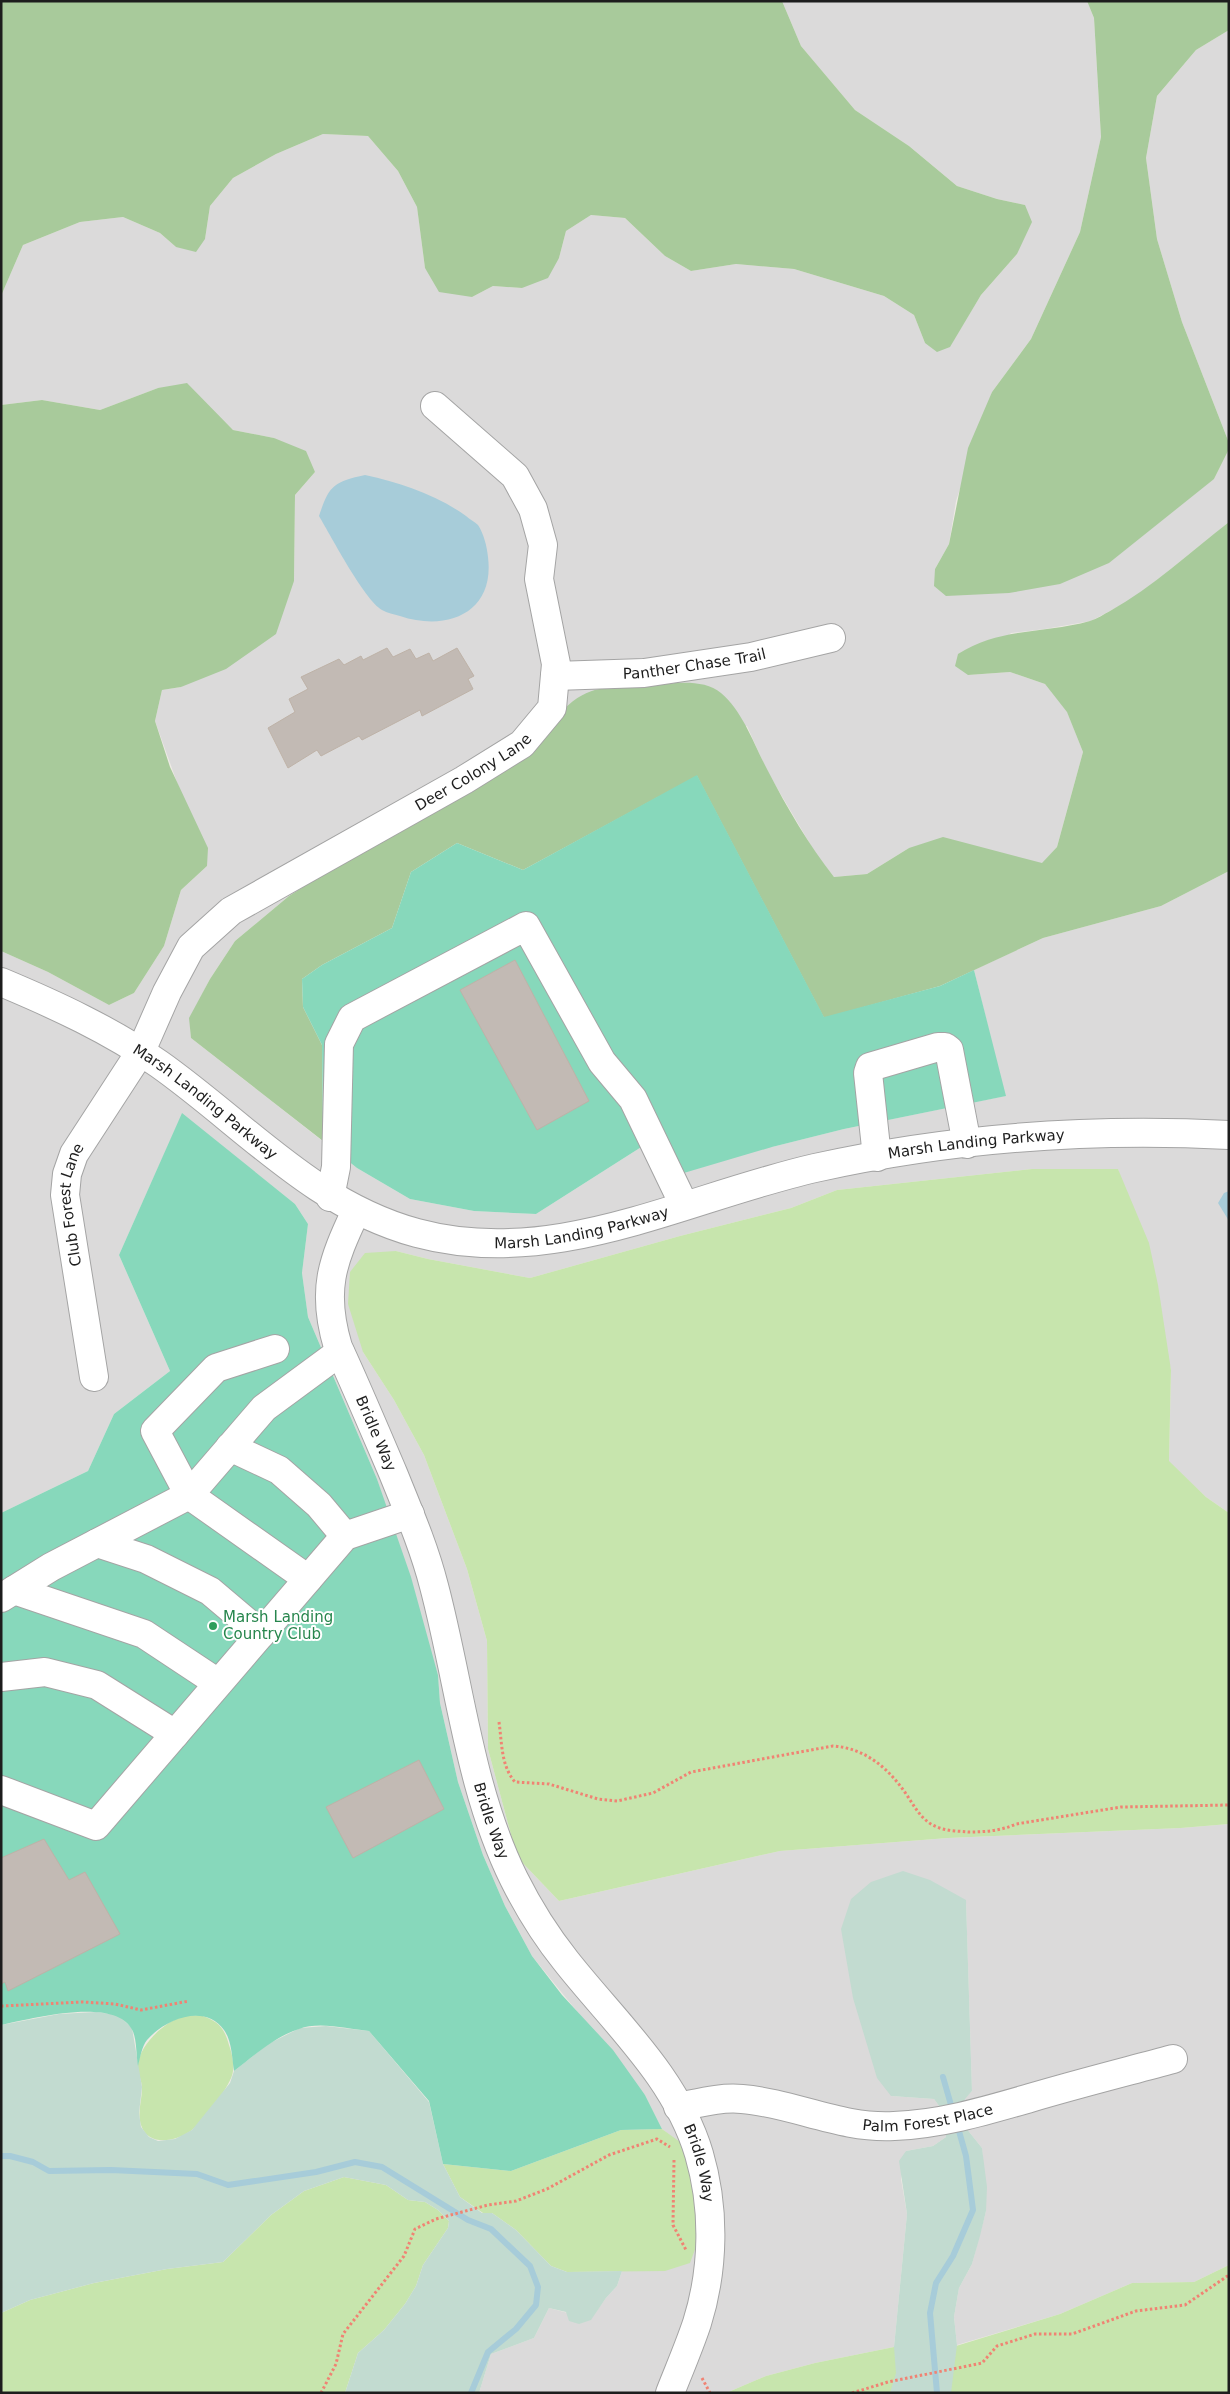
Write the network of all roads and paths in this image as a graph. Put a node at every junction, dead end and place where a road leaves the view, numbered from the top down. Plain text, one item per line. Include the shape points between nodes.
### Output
1 (435, 406) dead end
2 (831, 638) dead end
3 (554, 676) junction
4 (1, 982) edge
5 (140, 1052) junction
6 (1229, 1135) edge
7 (967, 1144) junction
8 (877, 1157) junction
9 (330, 1197) junction
10 (684, 1205) junction
11 (356, 1211) junction
12 (275, 1349) dead end
13 (340, 1352) junction
14 (94, 1377) dead end
15 (230, 1447) junction
16 (189, 1495) junction
17 (410, 1514) junction
18 (344, 1536) junction
19 (97, 1543) junction
20 (308, 1579) junction
21 (8, 1594) edge
22 (261, 1634) junction
23 (1, 1677) edge
24 (218, 1683) junction
25 (499, 1722) dead end
26 (175, 1734) junction
27 (1, 1790) edge
28 (1229, 1805) edge
29 (189, 2001) dead end
30 (1, 2006) edge
31 (1173, 2059) dead end
32 (678, 2107) junction
33 (708, 2268) junction
34 (1229, 2275) edge
35 (701, 2376) dead end
36 (321, 2393) edge
37 (670, 2393) edge
38 (710, 2393) edge
39 (852, 2393) edge

1 - 3 street, Deer Colony Lane via 516,476 533,509 543,545 539,579 556,664
2 - 3 street, Panther Chase Trail via 751,658 644,673
3 - 5 street, Deer Colony Lane via 552,708 522,744 224,917 191,947
4 - 5 street, Marsh Landing Parkway via 93,1023
5 - 9 street, Marsh Landing Parkway
5 - 14 street, Club Forest Lane via 74,1154 67,1174 65,1195
6 - 7 street, Marsh Landing Parkway via 1090,1133
7 - 8 street, Marsh Landing Parkway
7 - 8 street via 949,1050 938,1046 870,1068
8 - 10 street, Marsh Landing Parkway via 752,1184
9 - 10 street via 336,1167 338,1044 352,1018 526,926 602,1062 633,1099
9 - 11 street, Marsh Landing Parkway
10 - 11 street, Marsh Landing Parkway via 616,1227 571,1237 496,1244 419,1234
11 - 13 street, Bridle Way via 338,1249 328,1294 331,1325
12 - 16 street via 216,1368 155,1431
13 - 15 street via 264,1408
13 - 17 street, Bridle Way
15 - 16 street
15 - 18 street via 279,1470 319,1505
16 - 19 street
16 - 20 street
17 - 18 street
17 - 32 street, Bridle Way via 434,1584 479,1786 494,1833 514,1879 564,1959 636,2042
18 - 20 street
19 - 21 street
19 - 22 street via 146,1559 210,1591
20 - 22 street
21 - 24 street via 144,1634
22 - 24 street
23 - 26 street via 45,1672 97,1685
24 - 26 street
25 - 28 path via 507,1773 515,1782 549,1784 598,1799 617,1801 634,1798 653,1793 692,1772 833,1746 851,1747 867,1756 894,1778 924,1818 937,1827 958,1831 1000,1831 1016,1824 1122,1807
26 - 27 street via 96,1826
29 - 30 path via 141,2010 83,2002
31 - 32 street, Palm Forest Place via 942,2122 872,2125 825,2118 740,2098
32 - 33 street, Bridle Way via 698,2152 707,2190
33 - 36 path via 684,2248 673,2225 675,2167 670,2147 658,2139 609,2155 547,2189 516,2201 436,2219 416,2229 404,2256 343,2334 336,2364
33 - 37 street, Bridle Way via 697,2323
34 - 39 path via 1185,2305 1136,2311 1072,2334 1036,2334 997,2346 982,2363 888,2382
35 - 38 path

